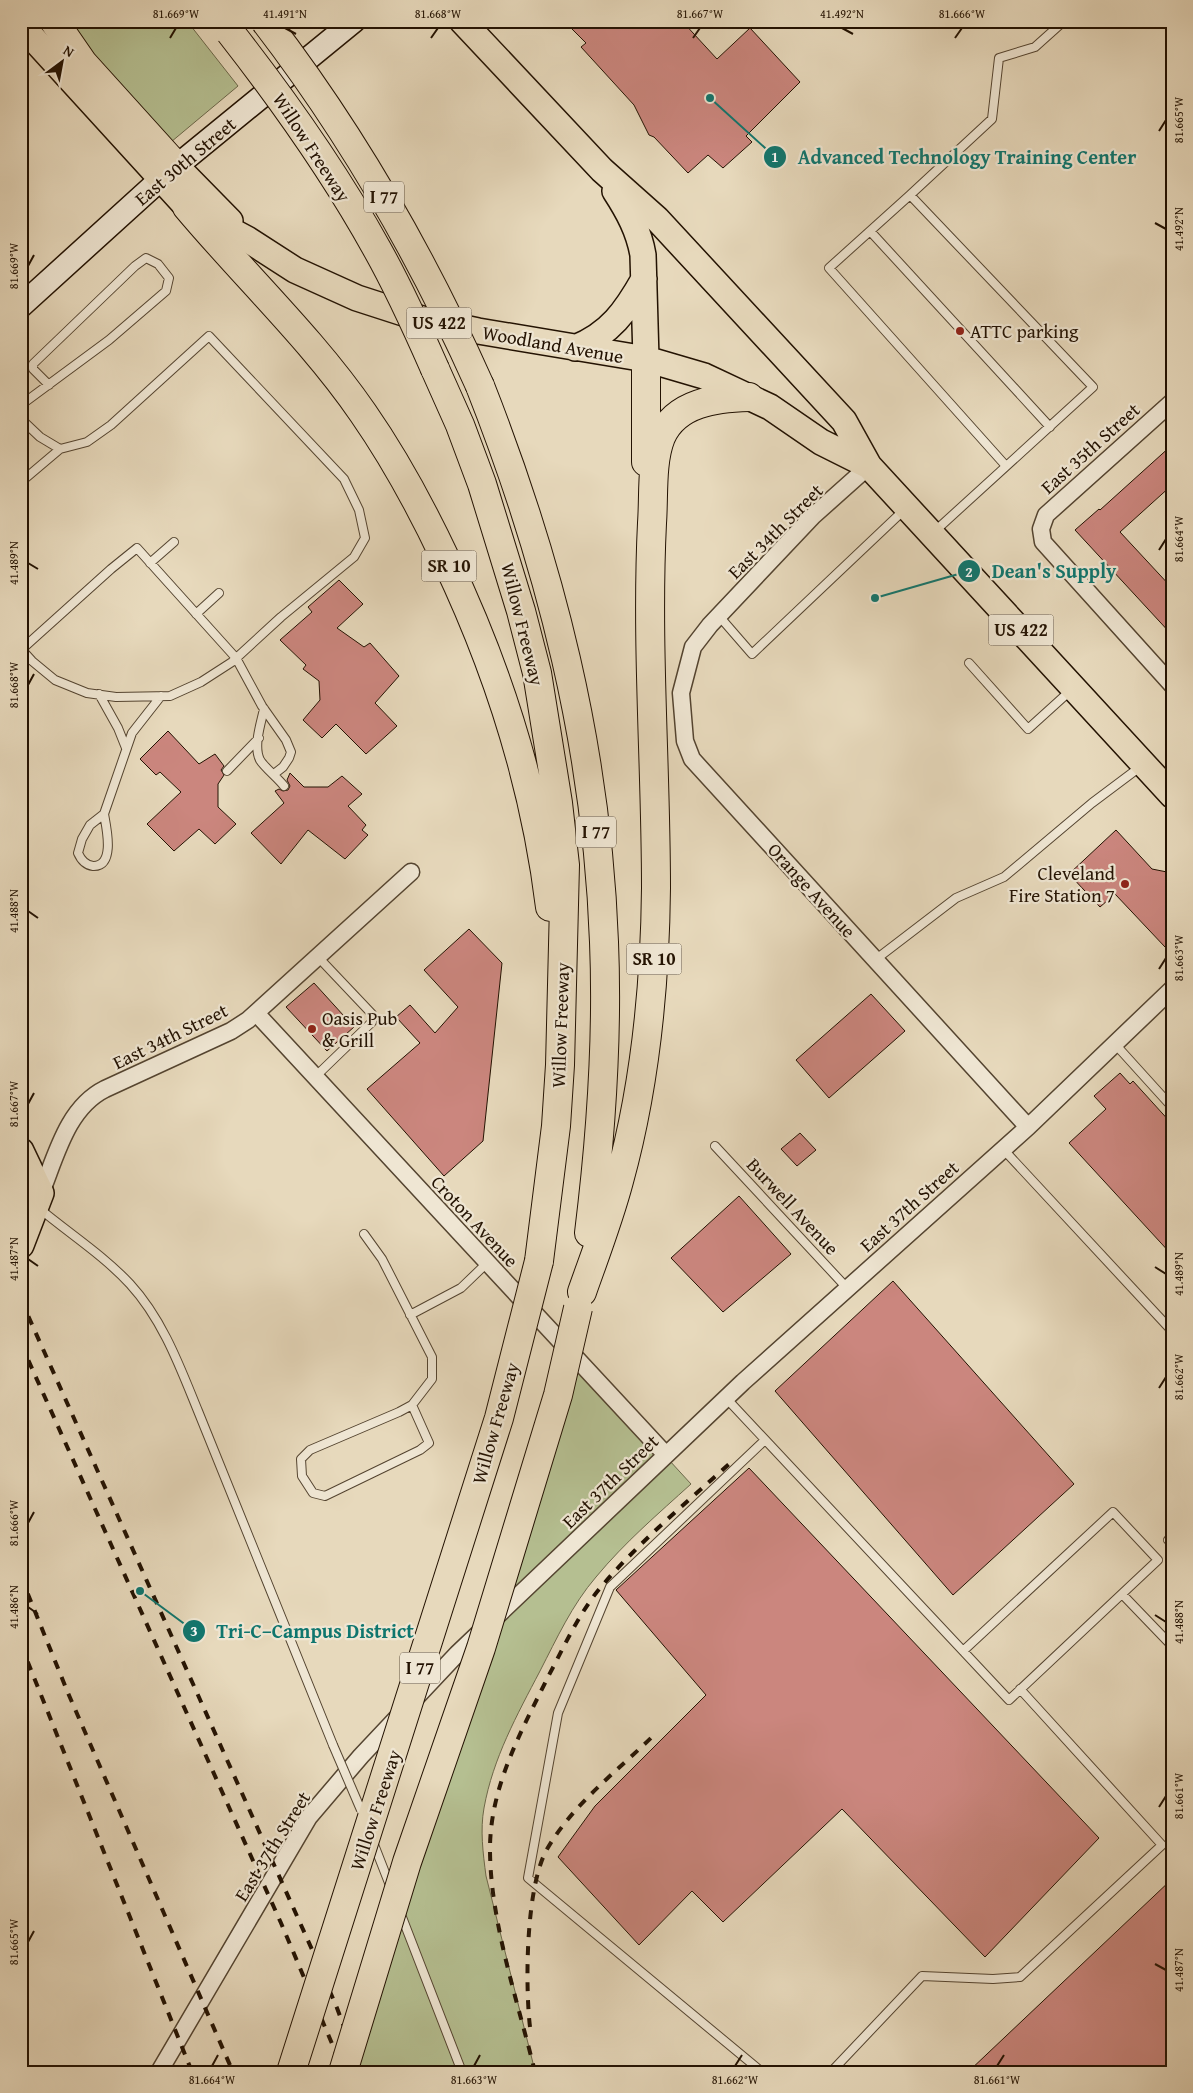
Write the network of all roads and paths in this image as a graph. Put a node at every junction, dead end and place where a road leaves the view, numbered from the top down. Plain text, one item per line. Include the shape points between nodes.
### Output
1 (54, 21) edge
2 (265, 21) edge
3 (354, 21) edge
4 (462, 21) edge
5 (1064, 21) edge
6 (21, 25) edge
7 (226, 27) edge
8 (602, 170) junction
9 (170, 173) junction
10 (910, 195) junction
11 (188, 207) junction
12 (870, 231) junction
13 (247, 239) junction
14 (644, 279) junction
15 (21, 306) edge
16 (574, 348) junction
17 (646, 359) junction
18 (49, 385) junction
19 (749, 397) junction
20 (1172, 402) edge
21 (21, 405) edge
22 (21, 419) edge
23 (1050, 427) junction
24 (60, 449) junction
25 (869, 466) junction
26 (1006, 466) junction
27 (21, 482) edge
28 (908, 507) junction
29 (932, 534) junction
30 (174, 542) dead end
31 (651, 544) junction
32 (150, 563) junction
33 (219, 593) dead end
34 (196, 614) junction
35 (714, 620) junction
36 (22, 650) edge
37 (236, 658) junction
38 (968, 663) dead end
39 (1172, 685) edge
40 (1074, 688) junction
41 (99, 694) junction
42 (161, 696) junction
43 (264, 709) junction
44 (258, 738) junction
45 (126, 748) junction
46 (1143, 764) junction
47 (227, 771) dead end
48 (274, 774) junction
49 (284, 786) dead end
50 (1172, 795) edge
51 (104, 814) junction
52 (411, 872) dead end
53 (318, 957) junction
54 (875, 960) junction
55 (1172, 989) edge
56 (561, 996) junction
57 (256, 1013) junction
58 (1115, 1044) junction
59 (315, 1077) junction
60 (1172, 1107) edge
61 (1028, 1128) junction
62 (715, 1146) dead end
63 (1003, 1149) junction
64 (21, 1151) edge
65 (39, 1199) junction
66 (364, 1234) dead end
67 (21, 1245) edge
68 (487, 1263) junction
69 (847, 1288) junction
70 (580, 1300) junction
71 (410, 1315) junction
72 (1172, 1331) edge
73 (726, 1398) junction
74 (412, 1405) junction
75 (765, 1440) junction
76 (666, 1455) junction
77 (1122, 1594) junction
78 (1172, 1646) edge
79 (962, 1650) junction
80 (1020, 1690) junction
81 (1172, 1844) edge
82 (1162, 1845) junction
83 (159, 2072) edge
84 (291, 2072) edge
85 (343, 2072) edge
86 (462, 2072) edge
87 (762, 2072) edge
88 (831, 2072) edge

1 - 9 highway
2 - 70 highway, Willow Freeway / I 77, bridge via 328,108 374,180 428,276 480,386 521,493 557,617 572,682 594,812 604,942 605,1016 600,1124
3 - 9 main road, East 30th Street
4 - 8 main road, Woodland Avenue / US 422
5 - 10 lane via 1035,47 999,58 992,119
6 - 9 main road, US 422
7 - 56 highway, Willow Freeway / I 77, bridge via 308,138 368,233 436,369 485,493 519,602 536,673 556,785 564,865
8 - 14 main road, SR 10 via 636,227 643,255
8 - 25 main road, Woodland Avenue / US 422 via 657,219 844,421
9 - 11 main road, Woodland Avenue / US 422
9 - 13 main road
9 - 15 main road, East 30th Street
10 - 12 lane
10 - 23 lane via 1093,387
11 - 13 main road, Woodland Avenue / US 422
11 - 56 highway, SR 10 via 362,412 412,492 456,581 481,639 520,750 535,812
12 - 23 lane
12 - 26 lane via 829,268
13 - 16 main road, Woodland Avenue / US 422 via 295,270 385,308 449,325
14 - 16 main road via 614,323 593,340
14 - 17 main road, SR 10
16 - 17 main road, Woodland Avenue / US 422
17 - 19 main road, Woodland Avenue / US 422 via 704,376
17 - 31 highway, SR 10 via 646,473
18 - 18 lane via 166,291 169,278 158,264 146,258 135,266 33,364 33,369
18 - 21 lane
19 - 25 main road, Woodland Avenue / US 422 via 790,419 821,442
19 - 31 highway via 719,398 695,405 678,415 666,428 656,458
20 - 39 street, East 35th Street via 1046,515 1041,528 1043,542
22 - 24 lane via 40,437
23 - 26 lane
24 - 27 lane
24 - 37 lane via 87,442 111,424 209,336 344,479 359,510 365,538 354,557
25 - 28 main road, Woodland Avenue / US 422
25 - 35 street, East 34th Street via 813,516
26 - 29 lane
28 - 29 main road, Woodland Avenue / US 422
28 - 35 lane via 752,654
29 - 40 main road, Woodland Avenue / US 422
30 - 32 lane
31 - 70 highway, SR 10 via 656,886 654,959 642,1069 628,1142 619,1182
32 - 34 lane
32 - 36 lane via 137,548
33 - 34 lane
34 - 37 lane
35 - 54 street, Orange Avenue via 693,647 681,693 685,741 692,759
36 - 41 lane via 54,680 87,693
37 - 42 lane via 201,682 170,696
37 - 43 lane
38 - 40 lane via 1028,729
40 - 46 main road, Woodland Avenue / US 422
41 - 42 lane
41 - 45 lane
42 - 45 lane via 132,733
43 - 44 lane
43 - 48 lane via 291,752 284,767
44 - 47 lane
44 - 48 lane via 260,760
45 - 51 lane
46 - 50 main road, Woodland Avenue / US 422
46 - 54 lane via 1004,877 956,898
48 - 49 lane
51 - 51 lane via 90,825 82,839 78,853 88,865 101,864 107,853 109,840
52 - 53 street, East 34th Street
53 - 57 street, East 34th Street
53 - 59 lane via 372,1014 372,1022
54 - 61 street, Orange Avenue
55 - 58 street, East 37th Street
56 - 84 highway, Willow Freeway / I 77, bridge via 556,1126 539,1262 499,1418
57 - 59 street, Croton Avenue
57 - 65 street, East 34th Street via 230,1031 90,1098 69,1126
58 - 60 lane
58 - 61 street, East 37th Street
59 - 68 street, Croton Avenue
61 - 63 street, East 37th Street
62 - 69 lane, Burwell Avenue
63 - 69 street, East 37th Street
63 - 72 lane
64 - 65 main road
65 - 67 main road
65 - 86 lane, bridge via 130,1284 158,1323 176,1357 361,1810
66 - 71 lane via 382,1259
68 - 71 lane via 461,1288
68 - 76 street, Croton Avenue
69 - 73 street, East 37th Street
70 - 85 highway, Willow Freeway / I 77, bridge via 558,1396 481,1648 407,1862
71 - 74 lane via 432,1357 432,1379
73 - 75 lane
73 - 76 street, East 37th Street
74 - 74 lane via 310,1450 301,1460 302,1476 313,1493 325,1496 420,1450 428,1443
75 - 79 lane
75 - 87 lane via 610,1587 558,1713 528,1878
76 - 83 street, East 37th Street via 457,1654 361,1756 309,1817
77 - 78 lane
77 - 79 lane via 1158,1560 1113,1512
77 - 80 lane
79 - 80 lane via 1009,1700
80 - 82 lane
81 - 82 lane
82 - 88 lane via 1020,1977 922,1976

